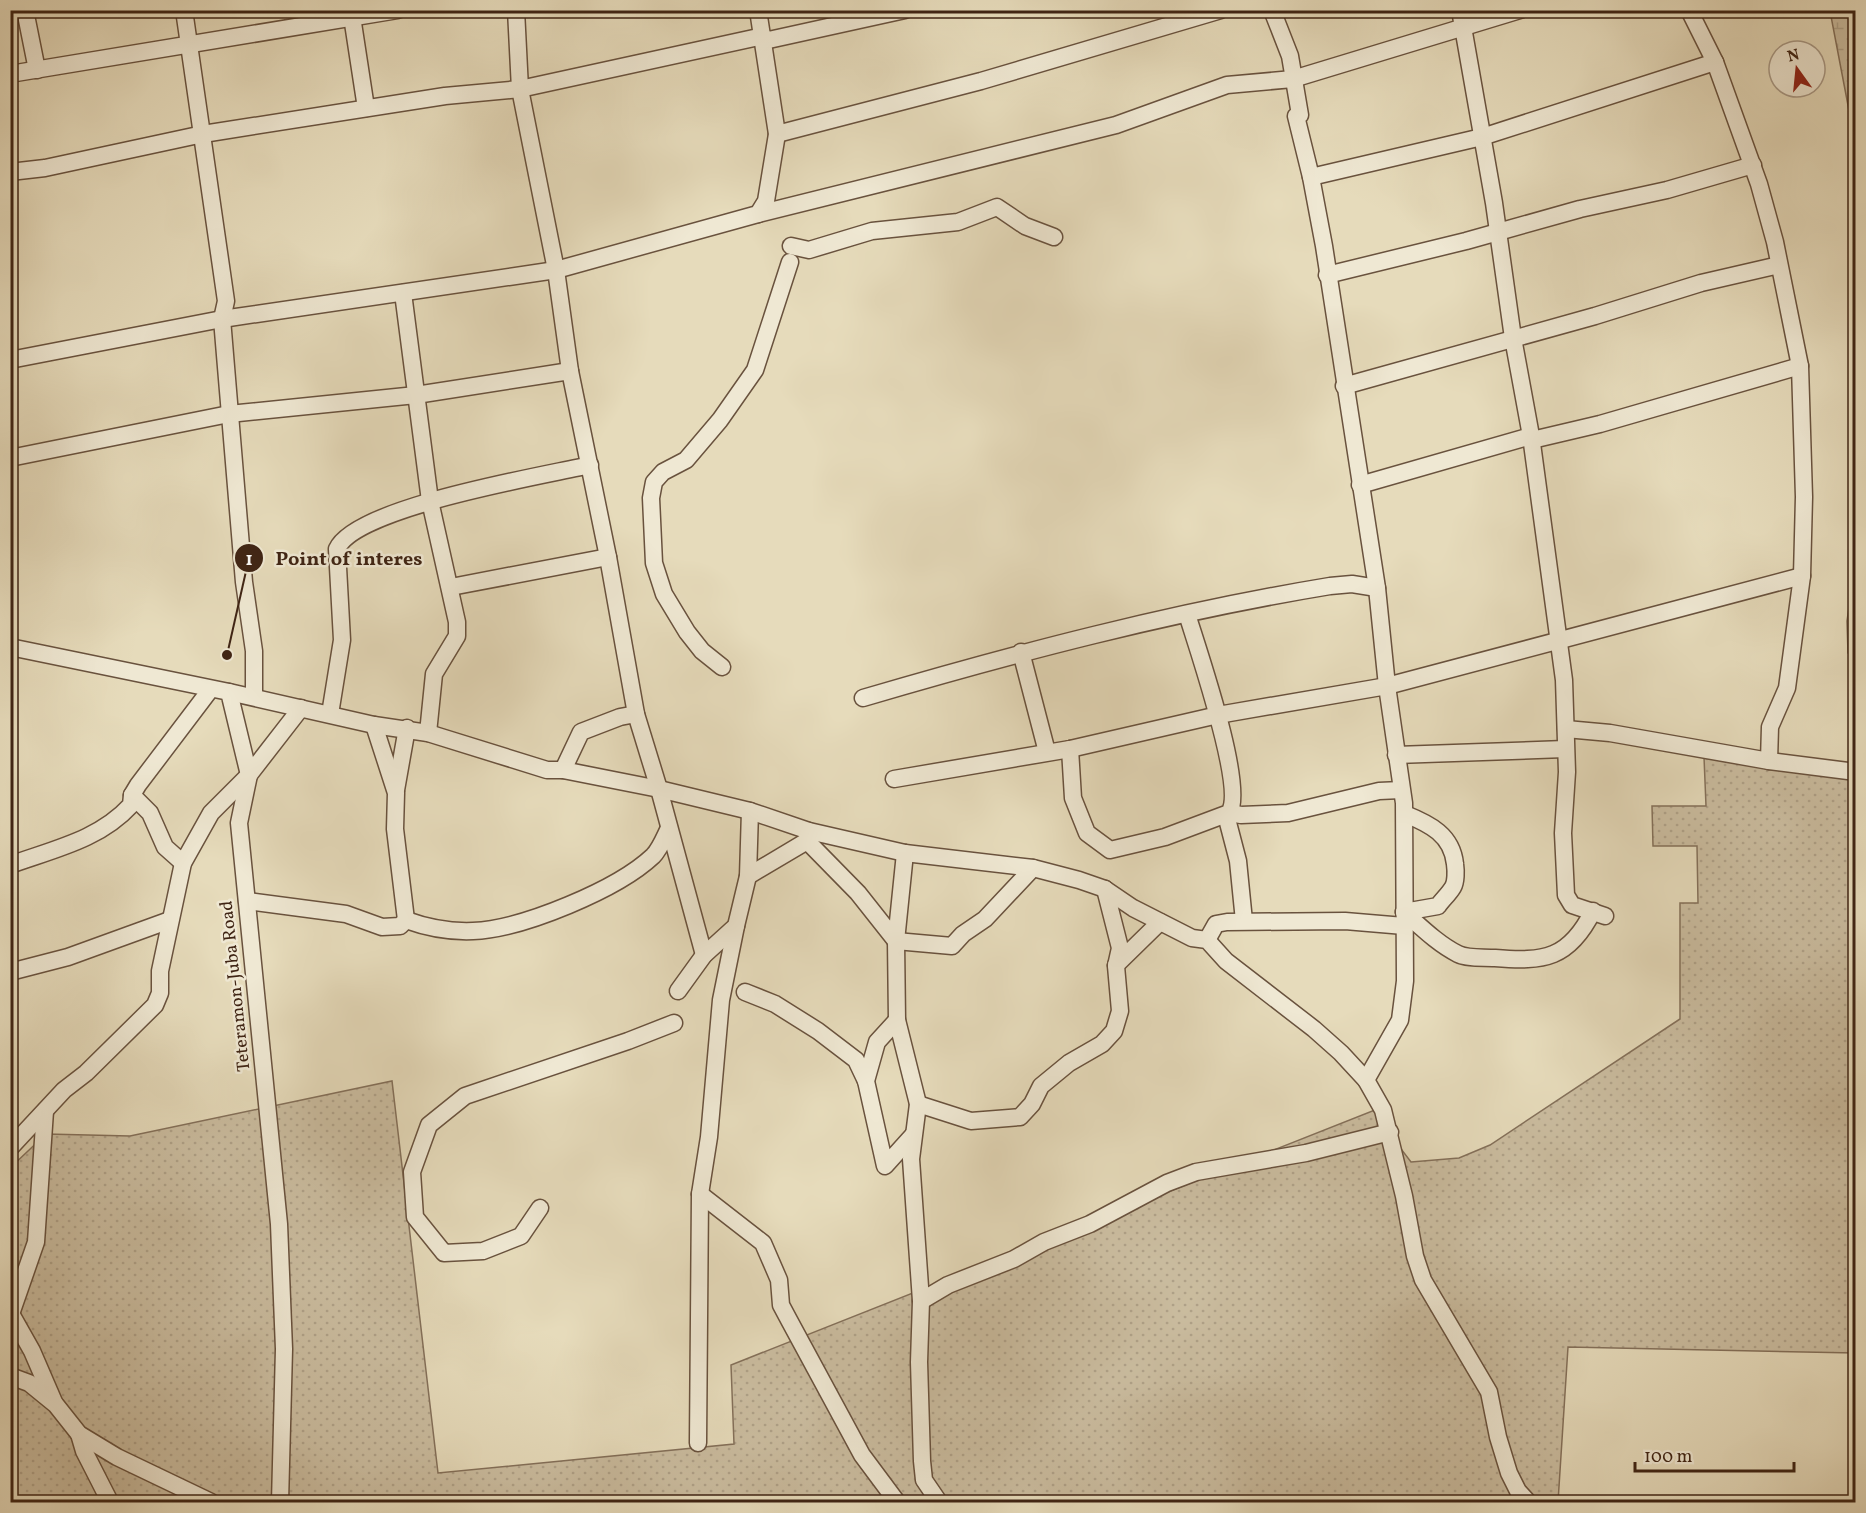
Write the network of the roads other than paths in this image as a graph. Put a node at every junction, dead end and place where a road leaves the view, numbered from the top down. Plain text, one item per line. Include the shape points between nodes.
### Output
1 (26, 10) edge
2 (184, 10) edge
3 (398, 10) edge
4 (516, 10) edge
5 (758, 10) edge
6 (905, 10) edge
7 (1221, 10) edge
8 (1272, 10) edge
9 (1460, 10) edge
10 (1520, 10) edge
11 (1689, 10) edge
12 (352, 14) edge
13 (1463, 29) junction
14 (763, 38) junction
15 (188, 44) junction
16 (1715, 62) junction
17 (37, 70) junction
18 (10, 74) edge
19 (1293, 79) junction
20 (520, 89) junction
21 (366, 108) junction
22 (203, 134) junction
23 (777, 134) junction
24 (1482, 137) junction
25 (1753, 165) junction
26 (10, 171) edge
27 (1311, 177) junction
28 (758, 214) junction
29 (1496, 232) junction
30 (1054, 237) dead end
31 (1779, 264) junction
32 (556, 270) junction
33 (1327, 275) junction
34 (403, 293) junction
35 (222, 319) junction
36 (1513, 338) junction
37 (10, 360) edge
38 (1800, 366) junction
39 (570, 371) junction
40 (1344, 386) junction
41 (416, 395) junction
42 (229, 414) junction
43 (1531, 438) junction
44 (10, 458) edge
45 (590, 465) junction
46 (1360, 485) junction
47 (430, 501) junction
48 (608, 556) junction
49 (1802, 576) junction
50 (451, 587) junction
51 (1377, 588) junction
52 (1187, 614) junction
53 (1558, 639) junction
54 (10, 647) edge
55 (1021, 652) junction
56 (722, 667) dead end
57 (1387, 686) junction
58 (210, 690) junction
59 (229, 692) junction
60 (254, 697) junction
61 (862, 698) dead end
62 (301, 708) junction
63 (330, 714) junction
64 (636, 714) junction
65 (1218, 715) junction
66 (374, 725) junction
67 (407, 728) junction
68 (1566, 729) junction
69 (428, 733) junction
70 (1070, 749) junction
71 (1565, 749) junction
72 (1047, 752) junction
73 (1395, 754) junction
74 (1769, 761) junction
75 (563, 770) junction
76 (1856, 772) edge
77 (249, 776) junction
78 (894, 779) dead end
79 (659, 789) junction
80 (1401, 790) junction
81 (396, 793) junction
82 (132, 795) junction
83 (750, 811) junction
84 (1228, 814) junction
85 (1405, 814) junction
86 (669, 828) junction
87 (808, 836) junction
88 (905, 853) junction
89 (183, 863) junction
90 (10, 865) edge
91 (1033, 868) junction
92 (748, 876) junction
93 (1105, 889) junction
94 (247, 901) junction
95 (1404, 919) junction
96 (171, 920) junction
97 (406, 920) junction
98 (1244, 921) junction
99 (1160, 922) junction
100 (736, 926) junction
101 (1207, 940) junction
102 (897, 941) junction
103 (704, 955) junction
104 (1116, 966) junction
105 (10, 972) edge
106 (678, 991) dead end
107 (745, 992) dead end
108 (897, 1020) junction
109 (674, 1023) dead end
110 (1366, 1080) junction
111 (866, 1082) junction
112 (918, 1104) junction
113 (45, 1111) junction
114 (1390, 1132) junction
115 (913, 1135) junction
116 (10, 1148) edge
117 (700, 1194) junction
118 (540, 1208) dead end
119 (921, 1301) junction
120 (11, 1314) edge
121 (10, 1376) edge
122 (56, 1405) junction
123 (79, 1434) junction
124 (698, 1443) dead end
125 (110, 1503) edge
126 (211, 1503) edge
127 (280, 1503) edge
128 (897, 1503) edge
129 (939, 1503) edge
130 (1528, 1503) edge

1 - 17 street
2 - 15 street
3 - 12 street
4 - 20 street
5 - 14 street
6 - 14 street
7 - 23 street via 981,81
8 - 19 street via 1290,56
9 - 13 street
10 - 13 street
11 - 16 street
12 - 15 street
12 - 21 street
13 - 19 street
13 - 24 street
14 - 20 street
14 - 23 street
15 - 17 street
15 - 22 street
16 - 24 street
16 - 25 street
17 - 18 street
19 - 27 street via 1300,115 1296,116
19 - 28 street via 1227,86 1116,125
20 - 21 street
20 - 32 street
21 - 22 street
22 - 26 street via 45,168
22 - 35 street via 226,302
23 - 28 street via 766,201
24 - 27 street
24 - 29 street
25 - 29 street
25 - 31 street
27 - 33 street
28 - 32 street
29 - 33 street
29 - 36 street
30 - 56 street via 1025,226 997,207 958,222 872,231 790,254 755,370 686,460 656,477 651,498 654,563 664,594 702,651
31 - 36 street
31 - 38 street
32 - 34 street
32 - 39 street
33 - 40 street
34 - 35 street
34 - 41 street
35 - 37 street
35 - 42 street
36 - 40 street
36 - 43 street
38 - 43 street via 1600,424
38 - 49 street
39 - 41 street
39 - 45 street
40 - 46 street
41 - 42 street
41 - 47 street
42 - 44 street
42 - 60 street via 254,651
43 - 46 street
43 - 53 street
45 - 47 street
45 - 48 street
46 - 51 street
47 - 50 street
47 - 63 street via 372,522 336,549 342,640
48 - 50 street
48 - 64 street
49 - 53 street
49 - 74 street via 1787,688 1770,727
50 - 69 street via 457,636 434,674
51 - 52 street via 1329,586
51 - 57 street
52 - 55 street
52 - 65 street
53 - 57 street
53 - 68 street
54 - 58 street
55 - 61 street
55 - 72 street
57 - 65 street
57 - 73 street
58 - 59 street
58 - 82 street
59 - 60 street
59 - 77 street, Teteramon-Juba Road
60 - 62 street
62 - 63 street
62 - 77 street
63 - 66 street
64 - 75 street via 580,732
64 - 79 street
65 - 70 street
65 - 84 street via 1232,781
66 - 67 street
66 - 81 street
67 - 69 street
67 - 81 street
68 - 71 street
68 - 74 street
69 - 75 street via 547,770
70 - 72 street
70 - 84 street via 1073,798 1087,833 1110,850 1165,837
71 - 73 street
71 - 95 street via 1566,896 1572,905 1599,914 1557,954 1542,960 1461,956
72 - 78 street
73 - 80 street
74 - 76 street
75 - 79 street
77 - 89 street via 211,813
77 - 94 street, Teteramon-Juba Road via 239,823
79 - 83 street
79 - 86 street
80 - 84 street via 1378,791 1288,813
80 - 85 street
81 - 97 street via 395,829
82 - 89 street via 150,813 165,847
82 - 90 street via 131,805 96,834
83 - 87 street
83 - 92 street
84 - 98 street
85 - 95 street
85 - 95 street via 1445,837 1453,848 1456,867 1454,886 1438,906
86 - 97 street via 655,855 624,879 554,910 502,927 474,931 446,931
86 - 103 street
87 - 88 street
87 - 92 street
87 - 102 street
88 - 91 street
88 - 102 street
89 - 96 street
91 - 93 street
91 - 102 street via 985,919 952,946
92 - 100 street
93 - 99 street
93 - 104 street via 1119,948
94 - 97 street via 346,914 382,927 400,926
94 - 127 street, Teteramon-Juba Road via 279,1224 284,1349
95 - 98 street
95 - 110 street via 1405,981 1400,1020
96 - 105 street via 68,957
96 - 113 street via 155,1005
98 - 101 street via 1216,924
99 - 101 street via 1192,938
99 - 104 street
100 - 103 street
100 - 117 street via 721,1000
101 - 110 street via 1226,961 1314,1029
102 - 108 street
103 - 106 street
104 - 112 street via 1120,1011 1114,1031 1102,1044 1069,1063 1041,1086 1020,1117 970,1121
107 - 111 street via 775,1004 818,1031 856,1060
108 - 111 street via 877,1042
108 - 112 street
109 - 118 street via 465,1096 429,1125 412,1172 415,1217 444,1253 483,1251 521,1236
110 - 114 street
111 - 115 street via 885,1166
112 - 115 street
113 - 116 street
113 - 120 street via 36,1242
114 - 119 street via 1306,1153 1196,1172 1014,1259 948,1285
114 - 130 street via 1423,1280 1489,1392 1509,1473
115 - 119 street via 911,1159
117 - 124 street
117 - 128 street via 764,1243 779,1280 781,1305 862,1455
119 - 129 street via 922,1461 924,1480
120 - 122 street
121 - 122 street via 29,1383
122 - 123 street
123 - 125 street
123 - 126 street

